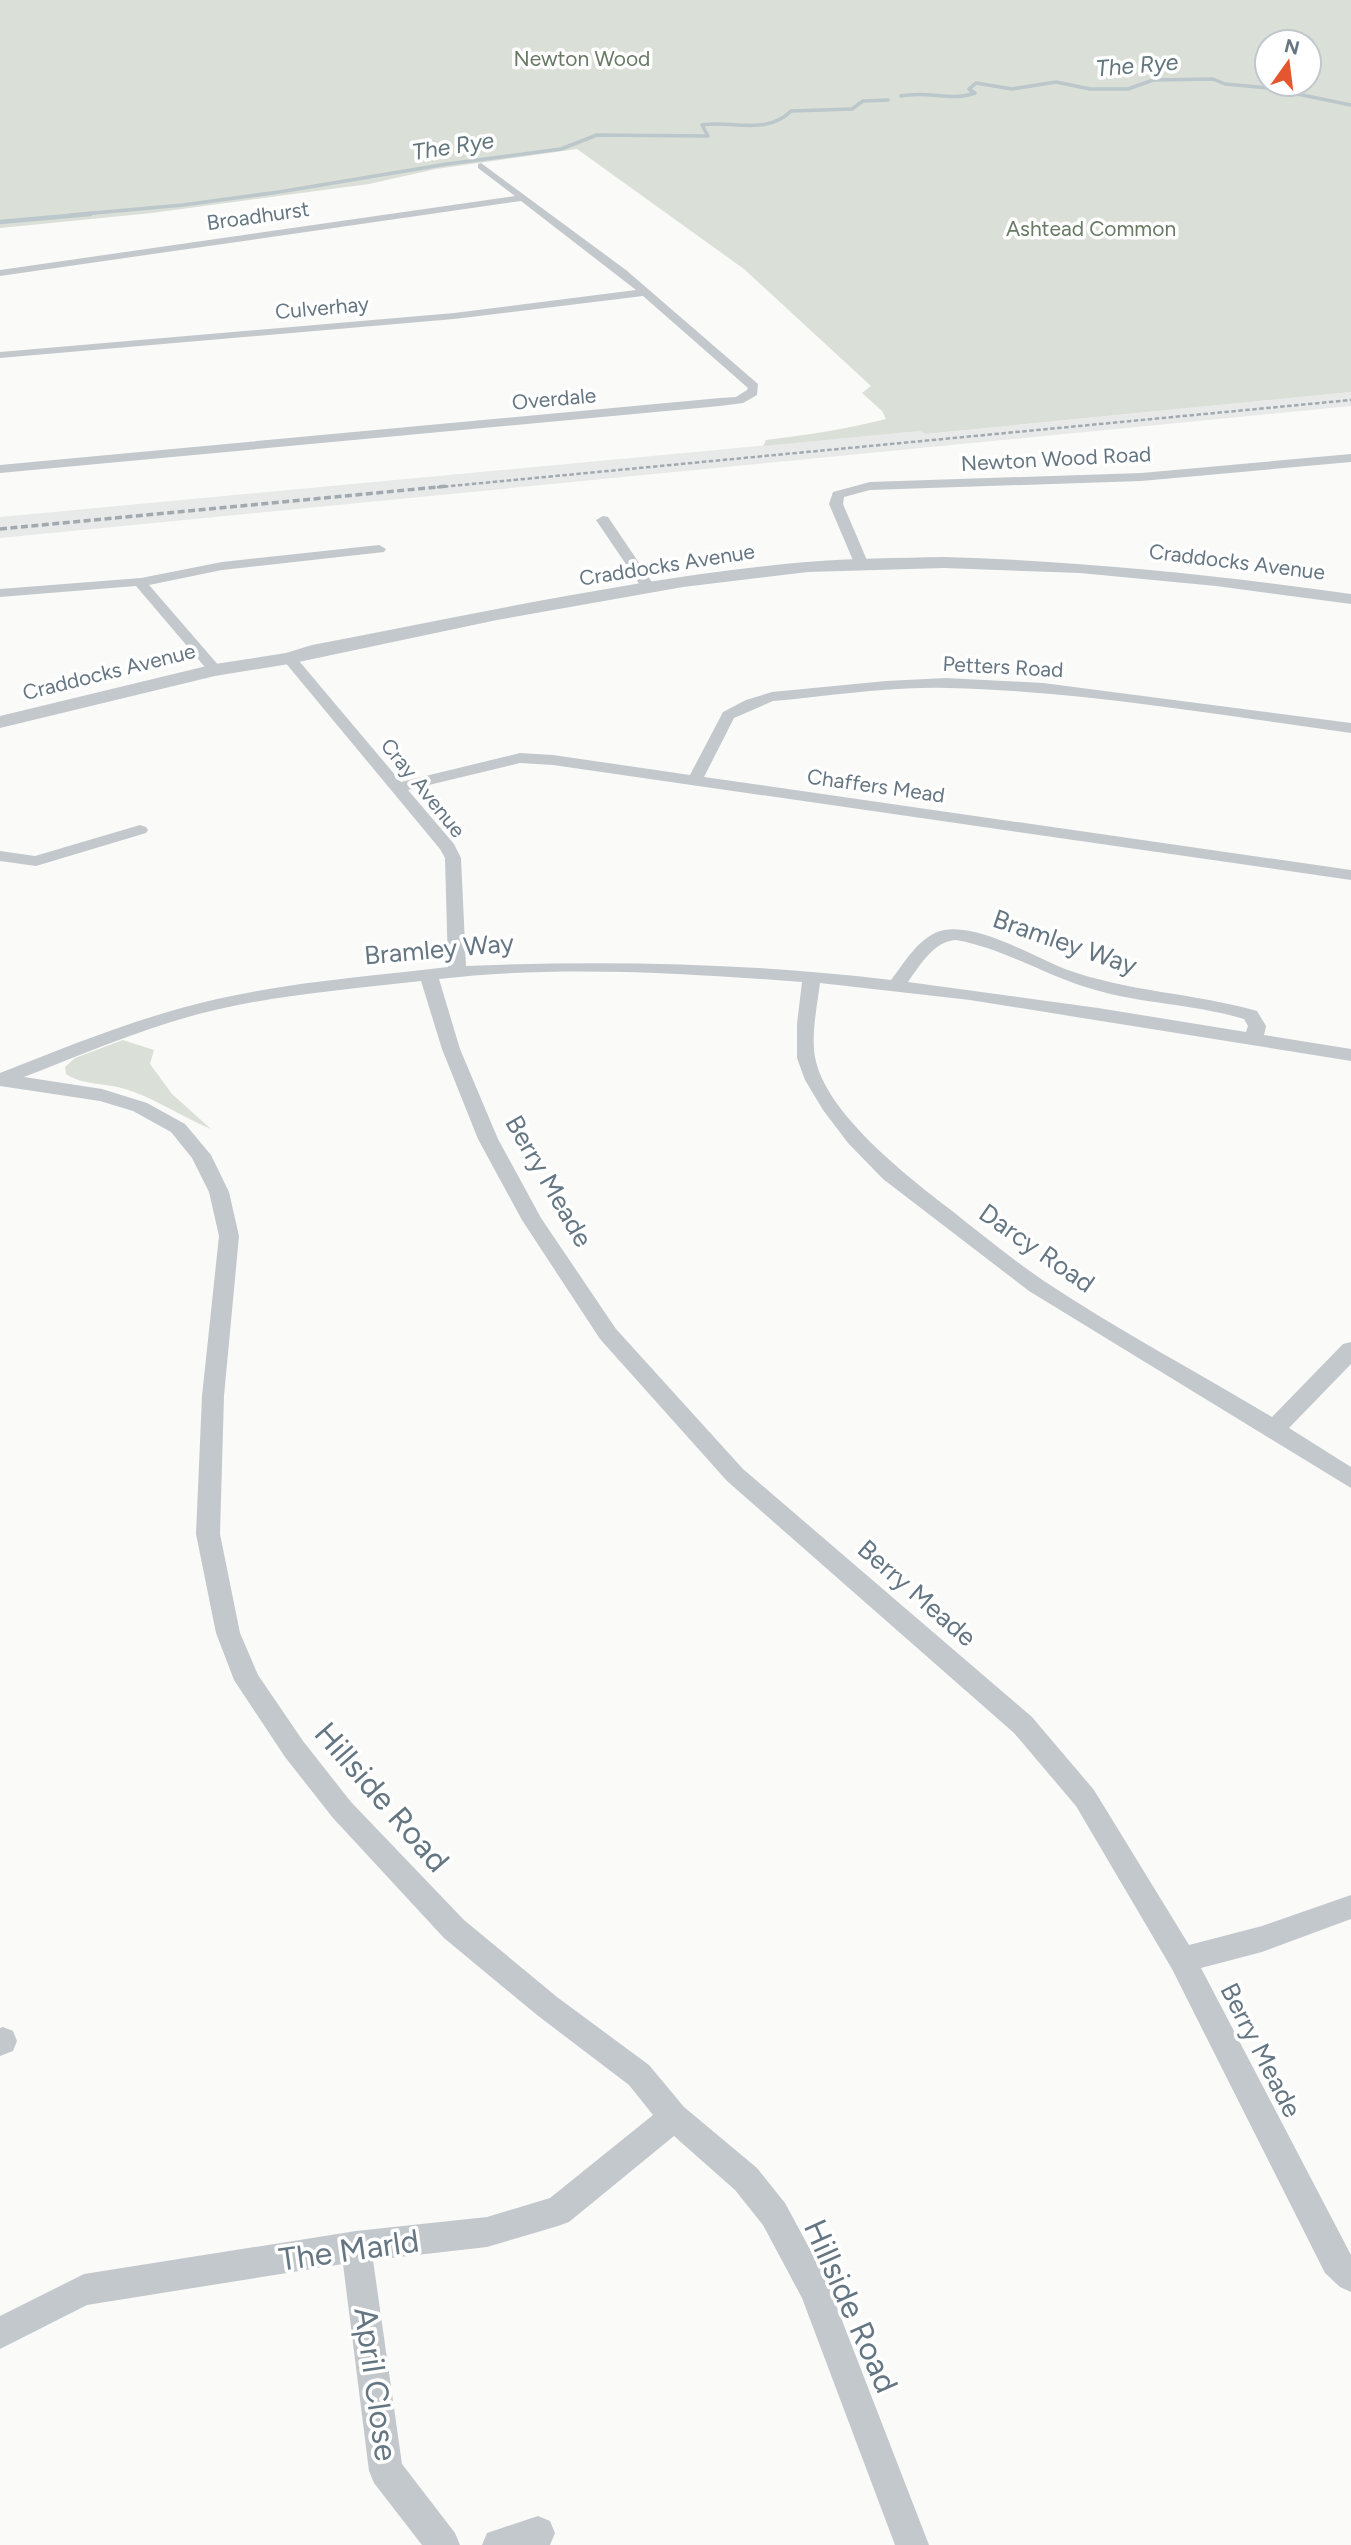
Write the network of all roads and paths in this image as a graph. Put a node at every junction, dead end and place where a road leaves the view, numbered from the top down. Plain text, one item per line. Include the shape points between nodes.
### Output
1 (481, 166) dead end
2 (522, 198) junction
3 (0, 273) edge
4 (646, 292) junction
5 (0, 355) edge
6 (1351, 457) edge
7 (0, 469) edge
8 (603, 520) dead end
9 (379, 549) dead end
10 (862, 565) junction
11 (141, 584) junction
12 (649, 588) junction
13 (0, 593) edge
14 (1351, 599) edge
15 (289, 658) junction
16 (215, 670) junction
17 (0, 722) edge
18 (1351, 728) edge
19 (695, 780) junction
20 (398, 788) junction
21 (140, 830) dead end
22 (0, 856) edge
23 (1351, 875) edge
24 (457, 970) junction
25 (428, 973) junction
26 (812, 976) junction
27 (897, 984) junction
28 (1254, 1039) junction
29 (1351, 1055) edge
30 (0, 1080) edge
31 (1351, 1350) edge
32 (1274, 1429) junction
33 (1351, 1479) edge
34 (1351, 1907) edge
35 (1182, 1960) junction
36 (674, 2117) junction
37 (356, 2246) junction
38 (1351, 2276) edge
39 (0, 2333) edge
40 (538, 2533) dead end
41 (443, 2545) edge
42 (499, 2545) edge
43 (912, 2545) edge

1 - 2 street, Overdale
2 - 3 street, Broadhurst
2 - 4 street, Overdale
4 - 5 street, Culverhay via 454,316
4 - 7 street, Overdale via 754,387 753,392 739,400 695,405
6 - 10 street, Newton Wood Road via 1141,477 851,489 838,495 836,504
8 - 12 street
9 - 11 street via 204,568
10 - 12 street, Craddocks Avenue via 783,569
10 - 14 street, Craddocks Avenue via 963,563 1096,569
11 - 13 street
11 - 16 street
12 - 15 street, Craddocks Avenue
15 - 16 street, Craddocks Avenue
15 - 20 street, Cray Avenue
16 - 17 street, Craddocks Avenue
18 - 19 street, Petters Road via 1043,688 946,683 886,686 751,703 728,715
19 - 20 street, Chaffers Mead via 520,758
19 - 23 street, Chaffers Mead
20 - 24 street, Cray Avenue via 453,858
21 - 22 street via 36,862
24 - 25 street, Bramley Way
24 - 26 street, Bramley Way via 630,966
25 - 30 street, Bramley Way via 203,1008
25 - 35 street, Berry Meade via 488,1139 532,1220 608,1335 735,1475 1023,1725 1085,1798
26 - 27 street, Bramley Way
26 - 32 street, Darcy Road via 806,1058 814,1080 846,1127 890,1174 1036,1286
27 - 28 street, Bramley Way via 1070,1007
27 - 28 street, Bramley Way via 935,940 957,935 1133,994 1251,1015 1257,1026
28 - 29 street, Bramley Way
30 - 36 street, Hillside Road via 102,1095 140,1107 178,1128 201,1156 219,1192 229,1236 213,1396 208,1534 228,1633 247,1680 342,1810 454,1929 639,2075
31 - 32 street
32 - 33 street, Darcy Road
34 - 35 street via 1262,1940
35 - 38 street, Berry Meade via 1336,2262
36 - 37 street, The Marld via 558,2211 487,2232
36 - 43 street, Hillside Road via 746,2179 774,2214 815,2290
37 - 39 street, The Marld via 84,2290
37 - 41 street, April Close via 386,2471
40 - 42 street

